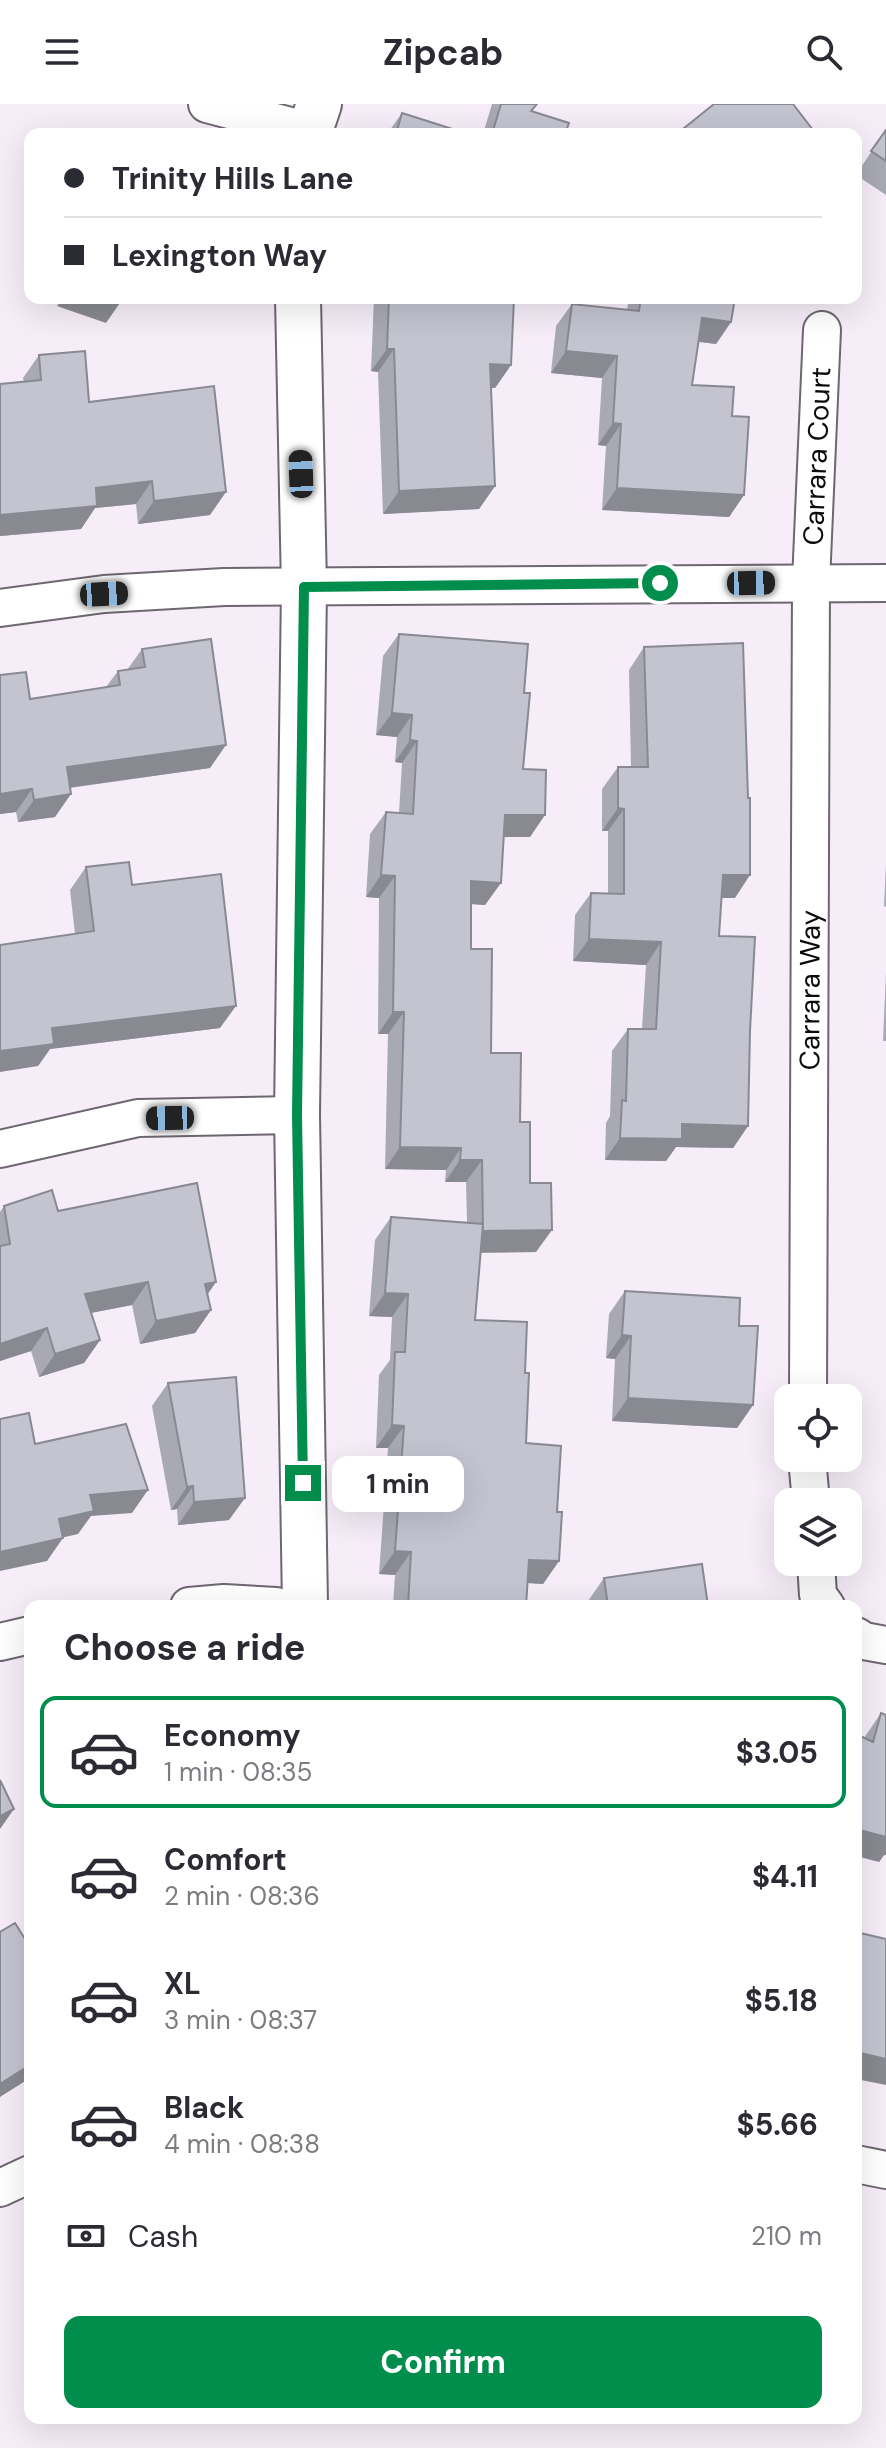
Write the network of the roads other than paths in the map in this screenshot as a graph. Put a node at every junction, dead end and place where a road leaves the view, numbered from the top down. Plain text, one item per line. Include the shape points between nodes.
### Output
1 (207, 104) edge
2 (312, 123) edge
3 (298, 304) edge
4 (822, 330) dead end
5 (811, 582) junction
6 (886, 583) edge
7 (304, 587) junction
8 (0, 608) edge
9 (297, 1115) junction
10 (0, 1149) edge
11 (808, 1384) edge
12 (817, 1576) edge
13 (305, 1600) edge
14 (822, 1600) edge
15 (24, 1636) edge
16 (862, 1640) edge
17 (0, 1642) edge
18 (886, 1645) edge
19 (862, 2165) edge
20 (886, 2170) edge
21 (24, 2177) edge
22 (0, 2188) edge

1 - 2 street
3 - 7 street
4 - 5 street, Carrara Court
5 - 6 street
5 - 7 street
5 - 11 street, Carrara Way
7 - 8 street via 104,594
7 - 9 street
9 - 10 street via 138,1118
9 - 13 street
12 - 14 street
15 - 17 street
16 - 18 street
19 - 20 street
21 - 22 street

